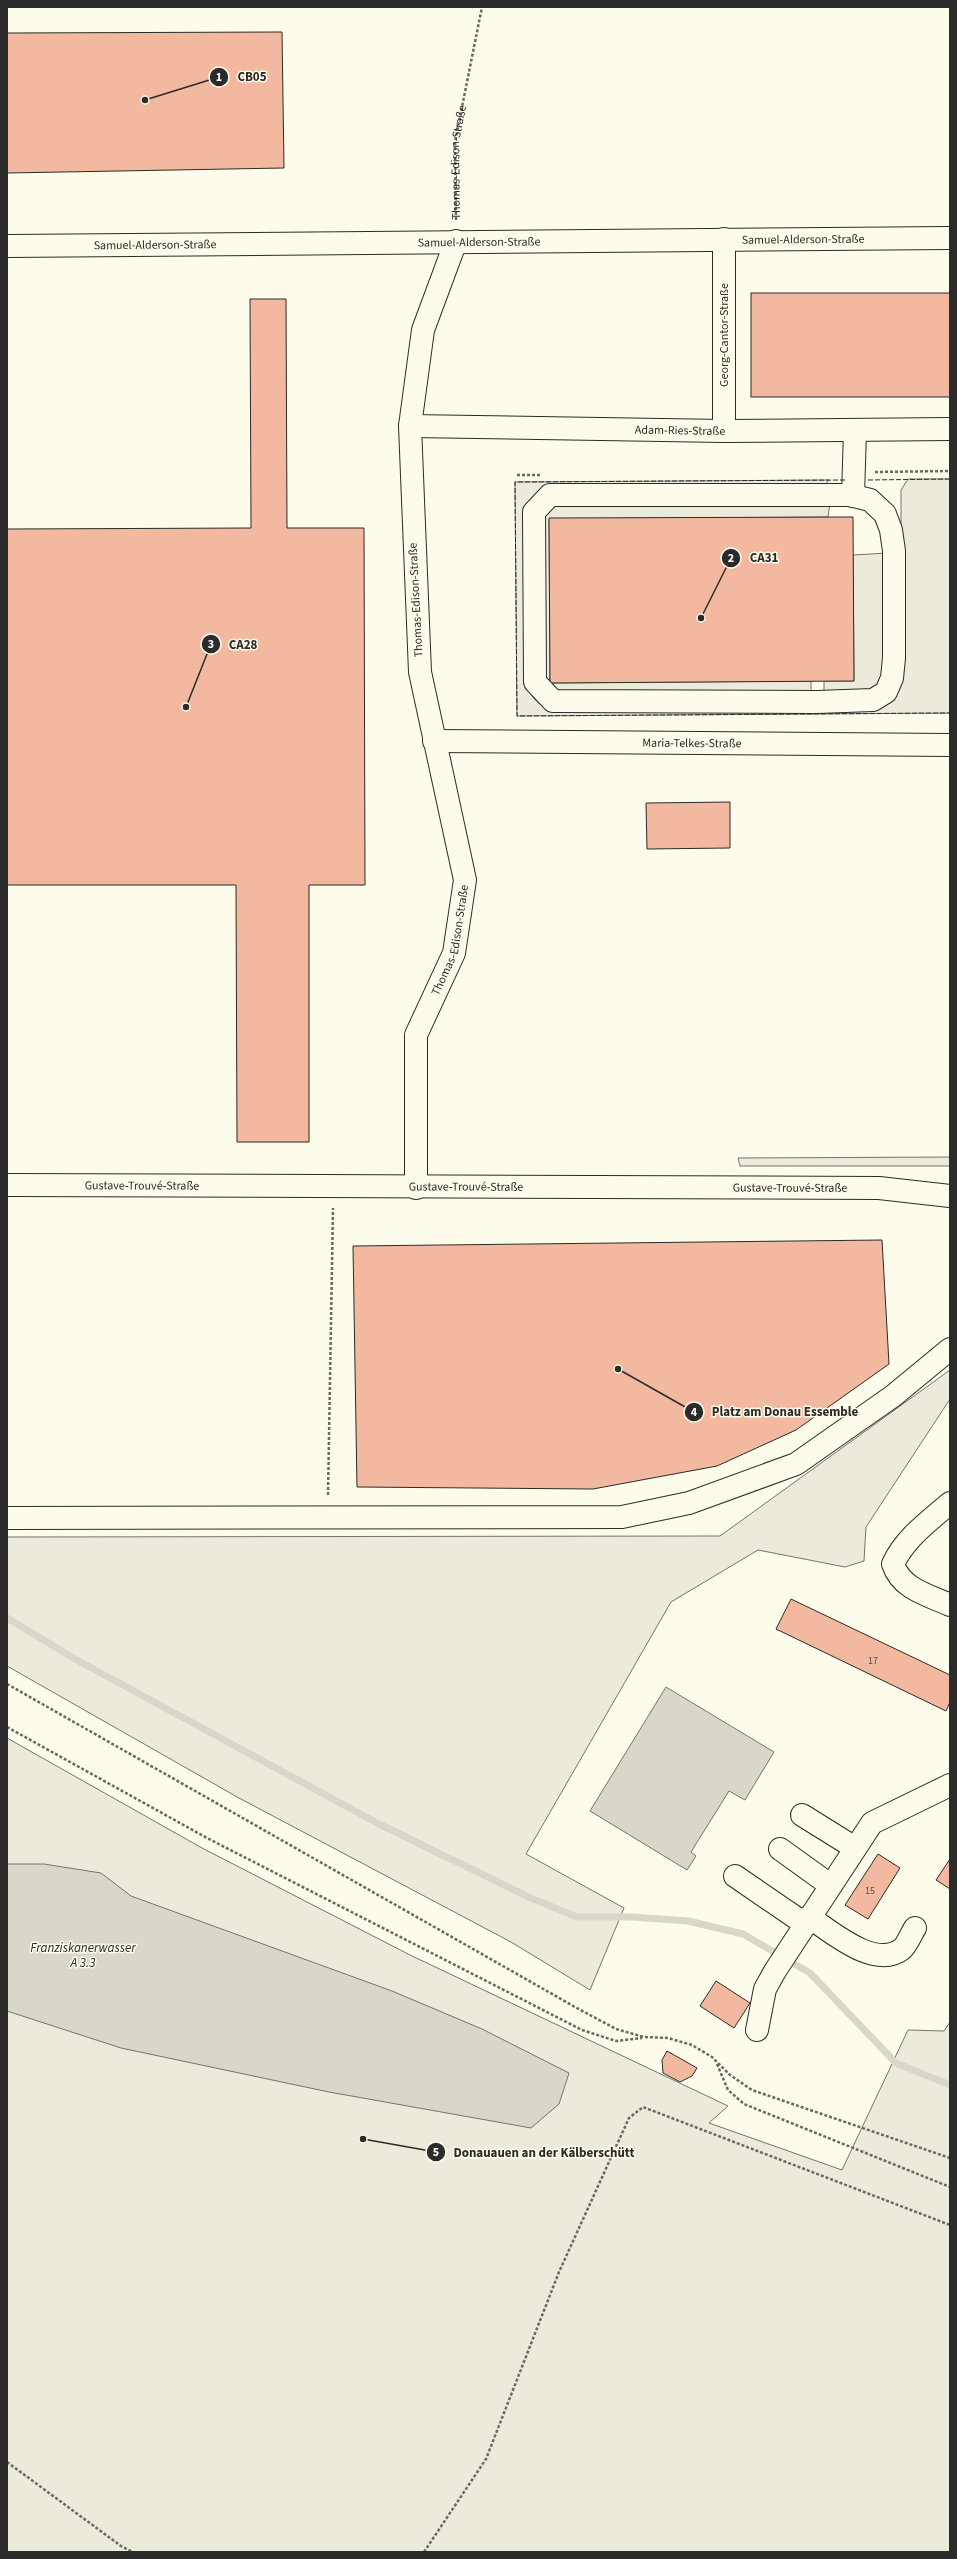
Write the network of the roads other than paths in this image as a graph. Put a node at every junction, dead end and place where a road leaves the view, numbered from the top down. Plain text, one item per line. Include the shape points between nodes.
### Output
1 (950, 238) edge
2 (724, 239) junction
3 (456, 241) junction
4 (7, 246) edge
5 (410, 426) junction
6 (855, 430) junction
7 (950, 430) edge
8 (724, 431) junction
9 (853, 496) junction
10 (434, 741) junction
11 (950, 746) edge
12 (950, 1184) edge
13 (7, 1185) edge
14 (416, 1188) junction
15 (925, 1193) junction
16 (950, 1196) edge
17 (950, 1206) edge
18 (950, 1349) edge
19 (950, 1503) edge
20 (7, 1518) edge
21 (950, 1605) edge
22 (950, 1785) edge
23 (802, 1815) dead end
24 (855, 1848) junction
25 (780, 1849) dead end
26 (735, 1876) dead end
27 (830, 1886) junction
28 (803, 1927) junction
29 (915, 1928) dead end
30 (757, 2030) dead end

1 - 2 street, Samuel-Alderson-Straße
2 - 3 street, Samuel-Alderson-Straße
2 - 8 street, Georg-Cantor-Straße
3 - 4 street, Samuel-Alderson-Straße
3 - 5 street, Thomas-Edison-Straße via 423,330
5 - 8 street, Adam-Ries-Straße
5 - 10 street, Thomas-Edison-Straße via 420,672
6 - 7 street, Adam-Ries-Straße
6 - 8 street, Adam-Ries-Straße
6 - 9 street
9 - 9 street via 550,495 534,512 535,682 553,701 873,700 886,692 892,678 894,551 891,530 885,514 870,500
10 - 11 street, Maria-Telkes-Straße
10 - 14 street, Thomas-Edison-Straße via 465,880 454,953 416,1035
12 - 15 street, Gustave-Trouvé-Straße
13 - 14 street, Gustave-Trouvé-Straße
14 - 15 street, Gustave-Trouvé-Straße via 871,1188
15 - 16 street, Gustave-Trouvé-Straße
15 - 17 street, Gustave-Trouvé-Straße
18 - 20 street via 893,1396 796,1464 689,1503 622,1517
19 - 21 street via 900,1550 893,1564 897,1576 907,1586
22 - 24 street via 872,1823
23 - 24 street
24 - 27 street
25 - 27 street
26 - 28 street
27 - 28 street
28 - 29 street via 867,1954 886,1956 902,1949
28 - 30 street via 765,1989

